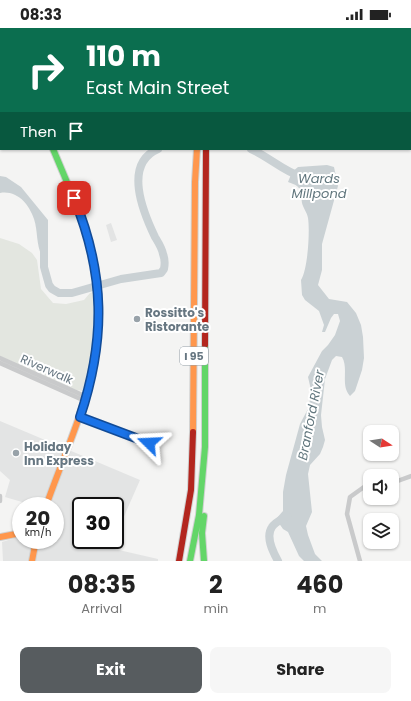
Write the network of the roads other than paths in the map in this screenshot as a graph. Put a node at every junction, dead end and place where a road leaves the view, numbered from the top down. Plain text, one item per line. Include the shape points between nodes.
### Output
1 (53, 150) edge
2 (197, 150) edge
3 (206, 150) edge
4 (0, 358) edge
5 (0, 363) edge
6 (86, 399) junction
7 (80, 417) junction
8 (149, 443) dead end
9 (205, 447) junction
10 (411, 476) edge
11 (399, 480) edge
12 (363, 488) edge
13 (0, 496) edge
14 (49, 497) edge
15 (0, 501) edge
16 (12, 534) edge
17 (0, 536) edge
18 (34, 549) edge
19 (32, 561) edge
20 (179, 561) edge
21 (190, 561) edge
22 (204, 561) edge
23 (360, 561) edge

1 - 6 main road via 83,220 97,278 99,326 94,366
2 - 20 main road, I 95 via 193,455 191,490
3 - 9 main road, I 95
4 - 6 street, Riverwalk
5 - 6 street, Riverwalk
6 - 7 main road
7 - 8 street
7 - 14 main road
9 - 21 main road, I 95 via 199,514
9 - 22 main road via 202,533
10 - 11 street
12 - 23 street via 350,497 347,514
13 - 15 street
16 - 17 main road
18 - 19 main road

